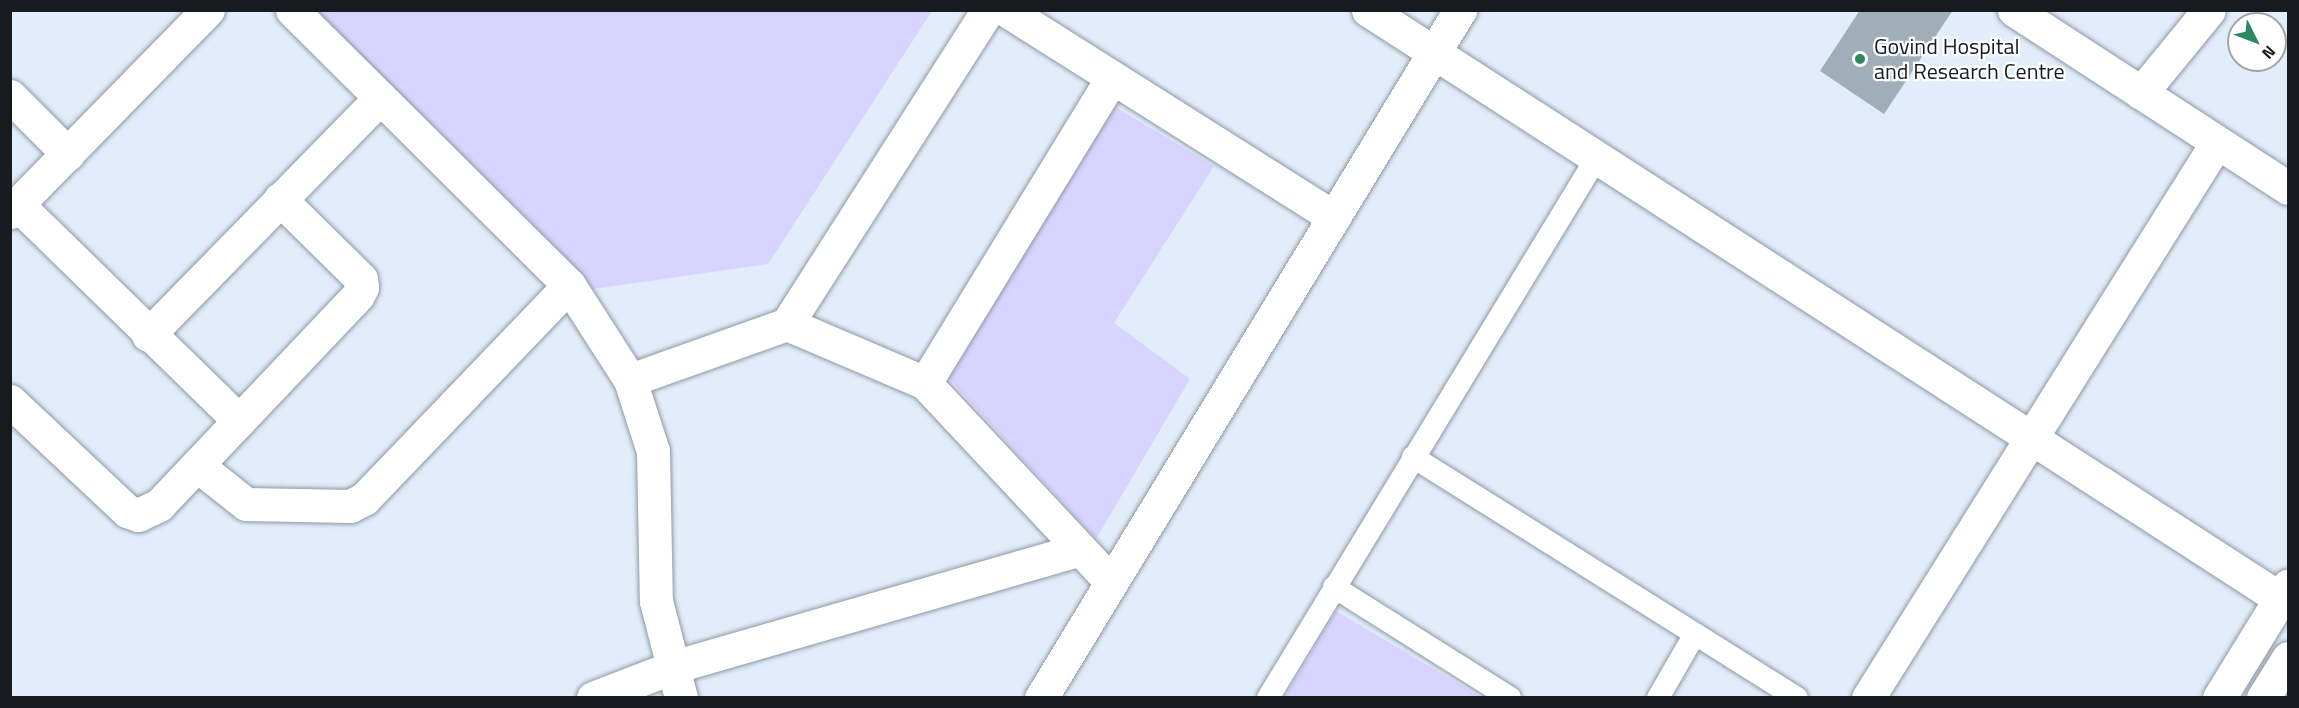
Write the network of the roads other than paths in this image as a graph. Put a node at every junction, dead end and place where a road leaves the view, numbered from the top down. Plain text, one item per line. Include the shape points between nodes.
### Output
1 (208, 10) edge
2 (292, 10) edge
3 (988, 10) edge
4 (1006, 10) edge
5 (1368, 10) edge
6 (1460, 10) edge
7 (2014, 10) edge
8 (2209, 10) edge
9 (1434, 53) junction
10 (1111, 79) junction
11 (2141, 93) junction
12 (10, 96) edge
13 (380, 98) junction
14 (2217, 142) junction
15 (68, 154) junction
16 (1597, 158) junction
17 (2289, 188) edge
18 (280, 199) junction
19 (14, 208) edge
20 (1334, 218) junction
21 (569, 285) junction
22 (787, 324) junction
23 (148, 335) junction
24 (630, 380) junction
25 (925, 383) junction
26 (10, 400) edge
27 (239, 421) junction
28 (2031, 438) junction
29 (1413, 457) junction
30 (198, 466) junction
31 (1079, 550) junction
32 (1112, 582) junction
33 (1334, 587) junction
34 (2284, 593) edge
35 (1695, 634) junction
36 (2289, 658) edge
37 (678, 682) edge
38 (593, 698) edge
39 (1041, 698) edge
40 (1268, 698) edge
41 (1510, 698) edge
42 (1658, 698) edge
43 (1797, 698) edge
44 (1868, 698) edge
45 (2219, 698) edge
46 (2264, 698) edge

1 - 15 street
2 - 13 street
3 - 22 street
4 - 10 street
5 - 9 street
6 - 9 street
7 - 11 street
8 - 11 street
9 - 16 street
9 - 20 street
10 - 20 street
10 - 25 street
11 - 14 street
12 - 15 street
13 - 18 street
13 - 21 street
14 - 17 street
14 - 28 street
15 - 19 street
16 - 28 street
16 - 29 lane
18 - 23 street
18 - 27 street via 361,279 362,287
19 - 23 street
20 - 32 street
21 - 24 street
21 - 30 street via 364,499 350,506 246,504
22 - 24 street
22 - 25 street
23 - 27 street
24 - 37 street via 653,451 656,601
25 - 31 street
26 - 30 street via 127,511 138,515 159,505
27 - 30 street
28 - 34 street
28 - 44 street
29 - 33 lane
29 - 35 lane
31 - 32 street
31 - 37 street
32 - 39 street
33 - 40 lane
33 - 41 lane
34 - 45 street
35 - 42 lane
35 - 43 lane
36 - 46 street
37 - 38 street

